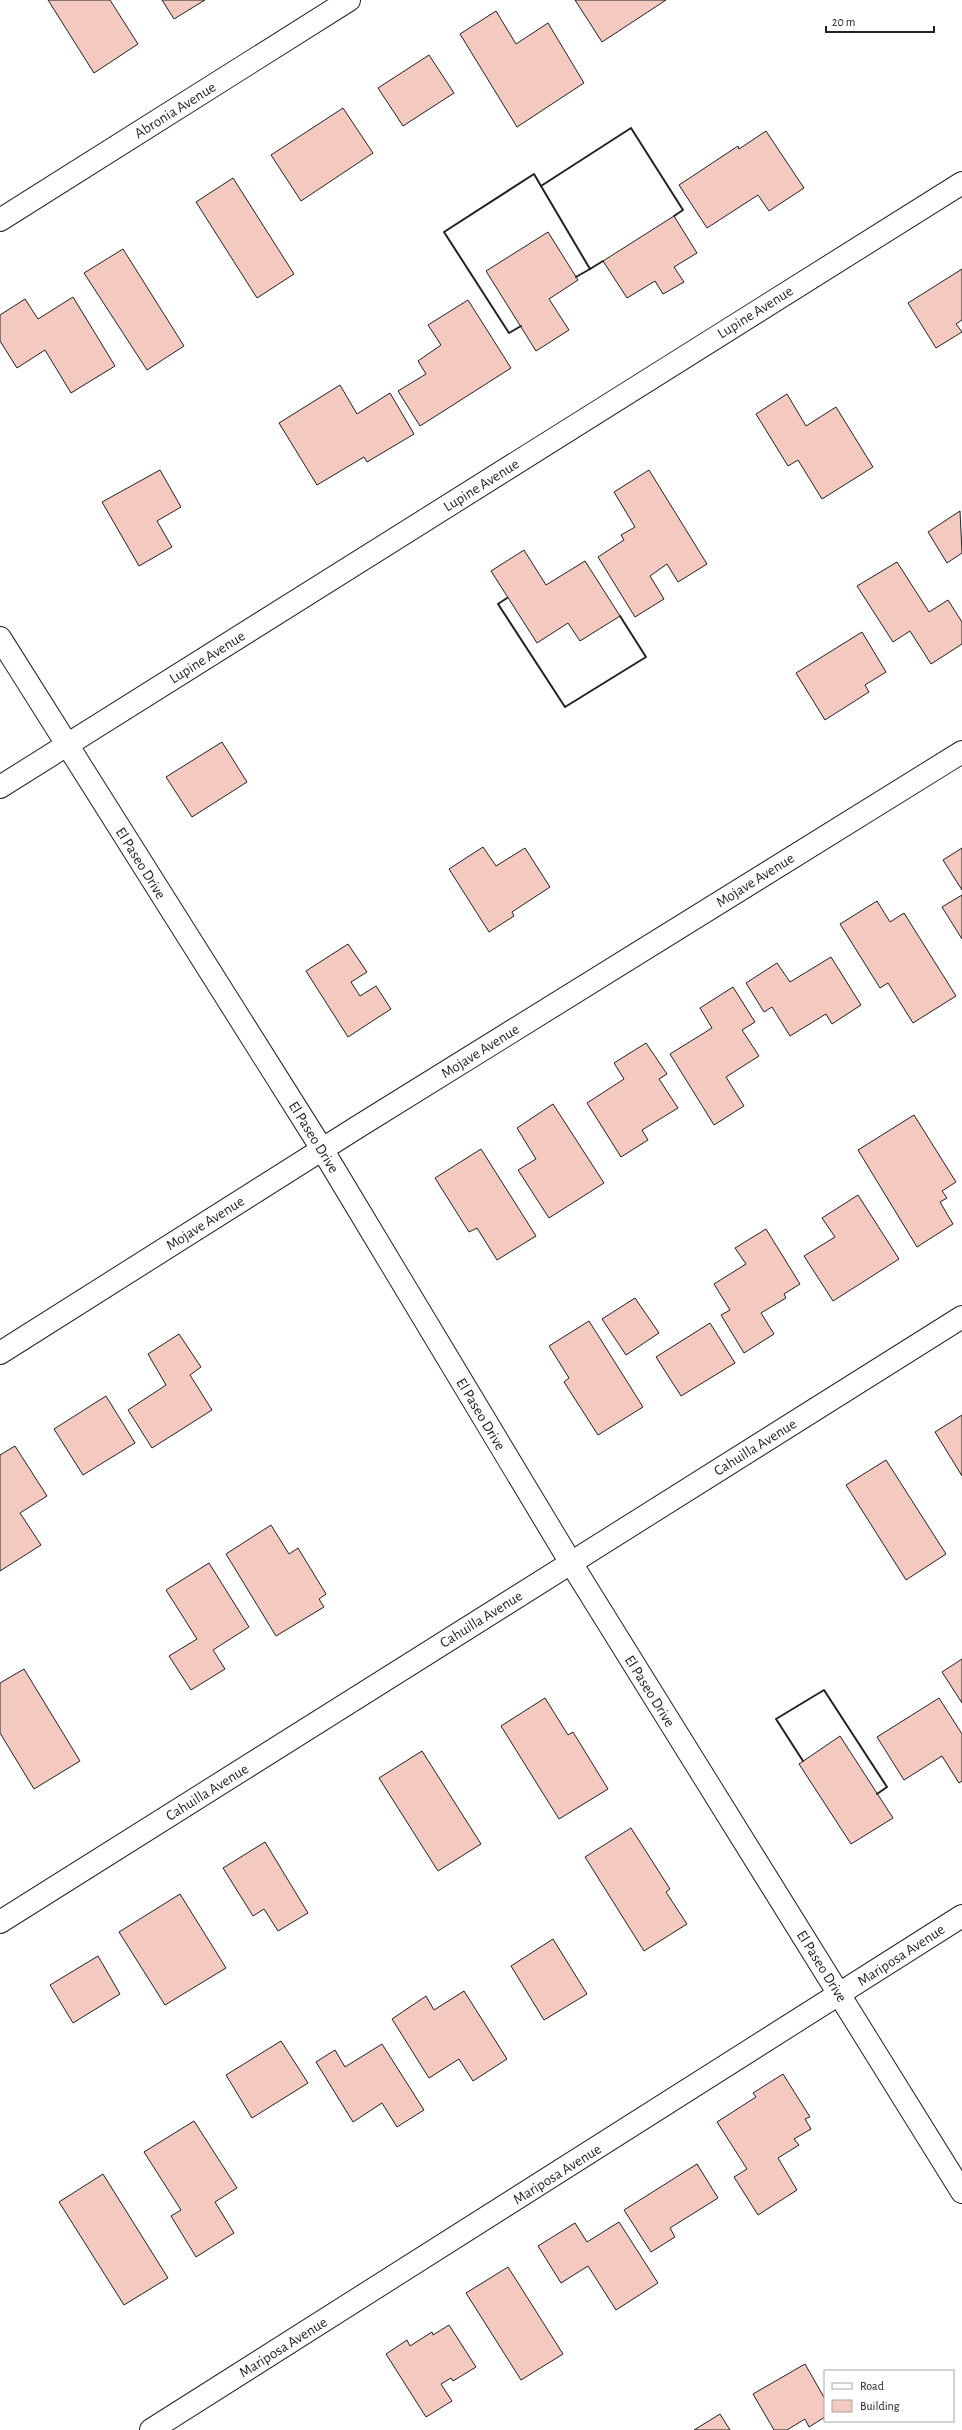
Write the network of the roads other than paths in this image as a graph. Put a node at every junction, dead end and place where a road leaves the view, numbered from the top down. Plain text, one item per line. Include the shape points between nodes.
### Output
1 (349, 0) edge
2 (962, 183) edge
3 (0, 220) edge
4 (0, 638) edge
5 (66, 745) junction
6 (962, 752) edge
7 (0, 787) edge
8 (322, 1149) junction
9 (962, 1317) edge
10 (0, 1353) edge
11 (570, 1563) junction
12 (962, 1916) edge
13 (0, 1922) edge
14 (840, 1995) junction
15 (962, 2192) edge
16 (151, 2430) edge

1 - 3 street, Abronia Avenue
2 - 5 street, Lupine Avenue
4 - 5 street, El Paseo Drive
5 - 7 street, Lupine Avenue
5 - 8 street, El Paseo Drive
6 - 8 street, Mojave Avenue
8 - 10 street, Mojave Avenue
8 - 11 street, El Paseo Drive
9 - 11 street, Cahuilla Avenue
11 - 13 street, Cahuilla Avenue
11 - 14 street, El Paseo Drive
12 - 14 street, Mariposa Avenue
14 - 15 street, El Paseo Drive
14 - 16 street, Mariposa Avenue

